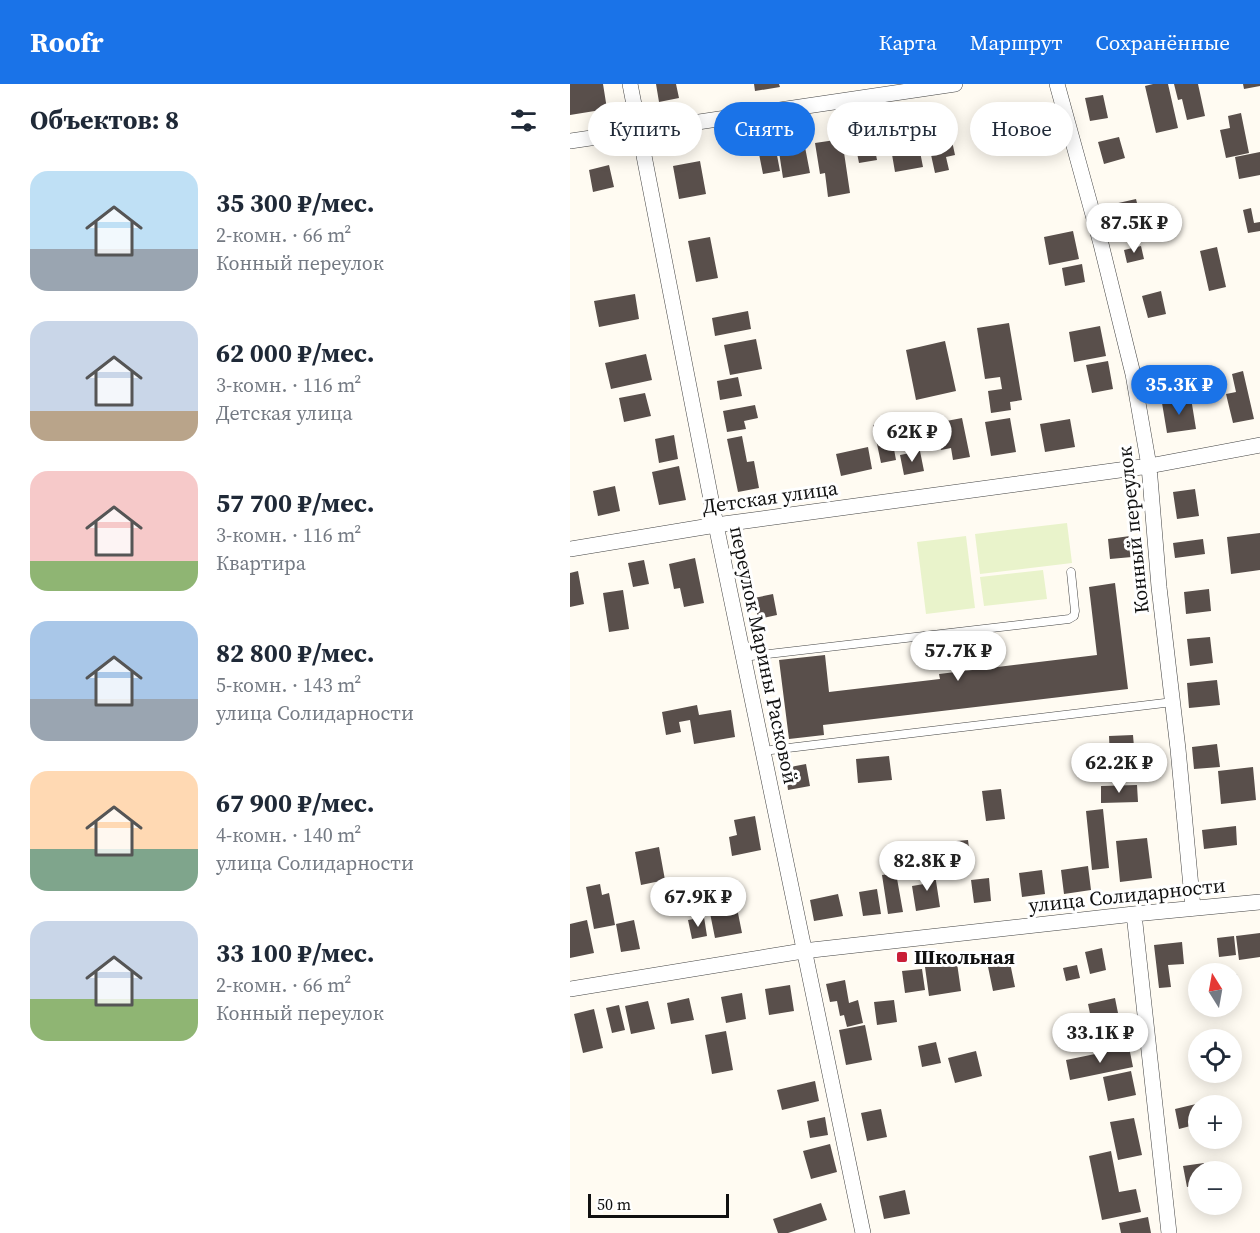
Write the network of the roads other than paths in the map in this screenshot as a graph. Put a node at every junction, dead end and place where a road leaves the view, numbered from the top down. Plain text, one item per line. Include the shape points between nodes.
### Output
1 (630, 84) edge
2 (955, 84) edge
3 (1057, 84) edge
4 (633, 102) edge
5 (702, 122) edge
6 (588, 139) edge
7 (570, 141) edge
8 (644, 156) edge
9 (1260, 445) edge
10 (1149, 466) junction
11 (716, 525) junction
12 (570, 549) edge
13 (1071, 572) dead end
14 (743, 657) junction
15 (1173, 702) junction
16 (763, 752) junction
17 (1260, 902) edge
18 (1193, 908) junction
19 (1134, 914) junction
20 (803, 951) junction
21 (570, 989) edge
22 (863, 1233) edge
23 (1169, 1233) edge

1 - 4 street, переулок Марины Расковой
2 - 5 street
3 - 10 street, Конный переулок via 1133,374
6 - 7 street
8 - 11 street, переулок Марины Расковой
9 - 10 street, Детская улица
10 - 11 street, Детская улица
10 - 15 street, Конный переулок
11 - 12 street, Детская улица
11 - 14 street, переулок Марины Расковой
13 - 14 lane via 1075,611 1069,619
14 - 16 street, переулок Марины Расковой
15 - 16 lane
15 - 18 street, Конный переулок
16 - 20 street, переулок Марины Расковой
17 - 18 street, улица Солидарности
18 - 19 street, улица Солидарности
19 - 20 street, улица Солидарности
19 - 23 street
20 - 21 street, улица Солидарности
20 - 22 street, переулок Марины Расковой

